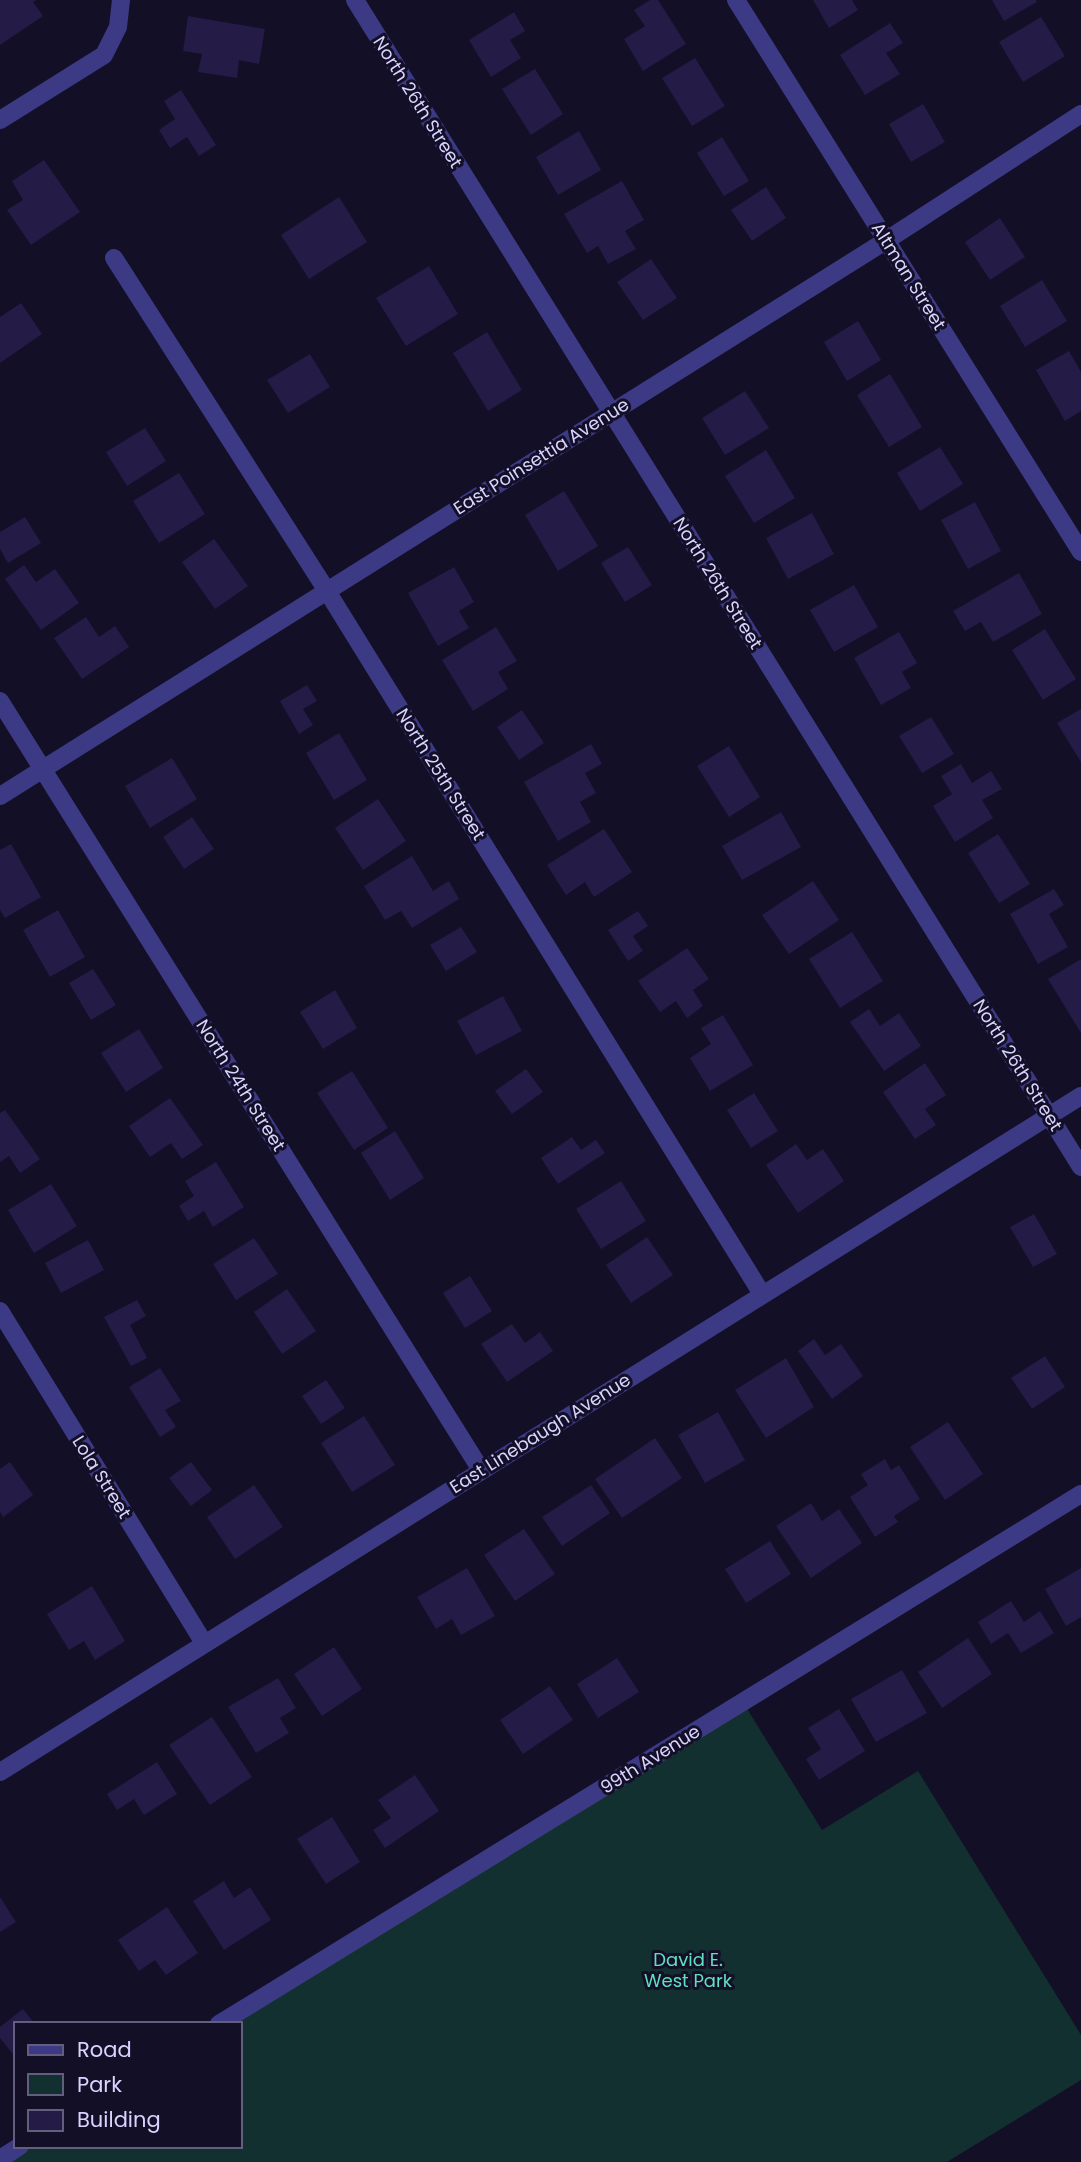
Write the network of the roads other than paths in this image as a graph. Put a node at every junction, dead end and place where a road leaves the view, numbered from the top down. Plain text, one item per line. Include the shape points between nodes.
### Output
1 (121, 0) edge
2 (355, 0) edge
3 (736, 0) edge
4 (1081, 114) edge
5 (0, 120) edge
6 (887, 240) junction
7 (114, 258) dead end
8 (612, 412) junction
9 (1081, 552) edge
10 (327, 590) junction
11 (0, 701) edge
12 (44, 768) junction
13 (0, 796) edge
14 (1081, 1096) edge
15 (1049, 1115) junction
16 (1081, 1167) edge
17 (762, 1294) junction
18 (0, 1311) edge
19 (481, 1470) junction
20 (1081, 1494) edge
21 (204, 1643) junction
22 (0, 1772) edge
23 (222, 2022) edge
24 (17, 2148) edge
25 (0, 2159) edge

1 - 5 street via 118,27 104,55
2 - 8 street, North 26th Street
3 - 6 street, Altman Street
4 - 6 street, East Poinsettia Avenue
6 - 8 street, East Poinsettia Avenue
6 - 9 street, Altman Street
7 - 10 street, North 25th Street
8 - 10 street, East Poinsettia Avenue
8 - 15 street, North 26th Street
10 - 12 street, East Poinsettia Avenue
10 - 17 street, North 25th Street
11 - 12 street, North 24th Street
12 - 13 street, East Poinsettia Avenue
12 - 19 street, North 24th Street
14 - 15 street, East Linebaugh Avenue
15 - 16 street, North 26th Street
15 - 17 street, East Linebaugh Avenue
17 - 19 street, East Linebaugh Avenue
18 - 21 street, Lola Street
19 - 21 street, East Linebaugh Avenue
20 - 23 street, 99th Avenue
21 - 22 street, East Linebaugh Avenue
24 - 25 street

